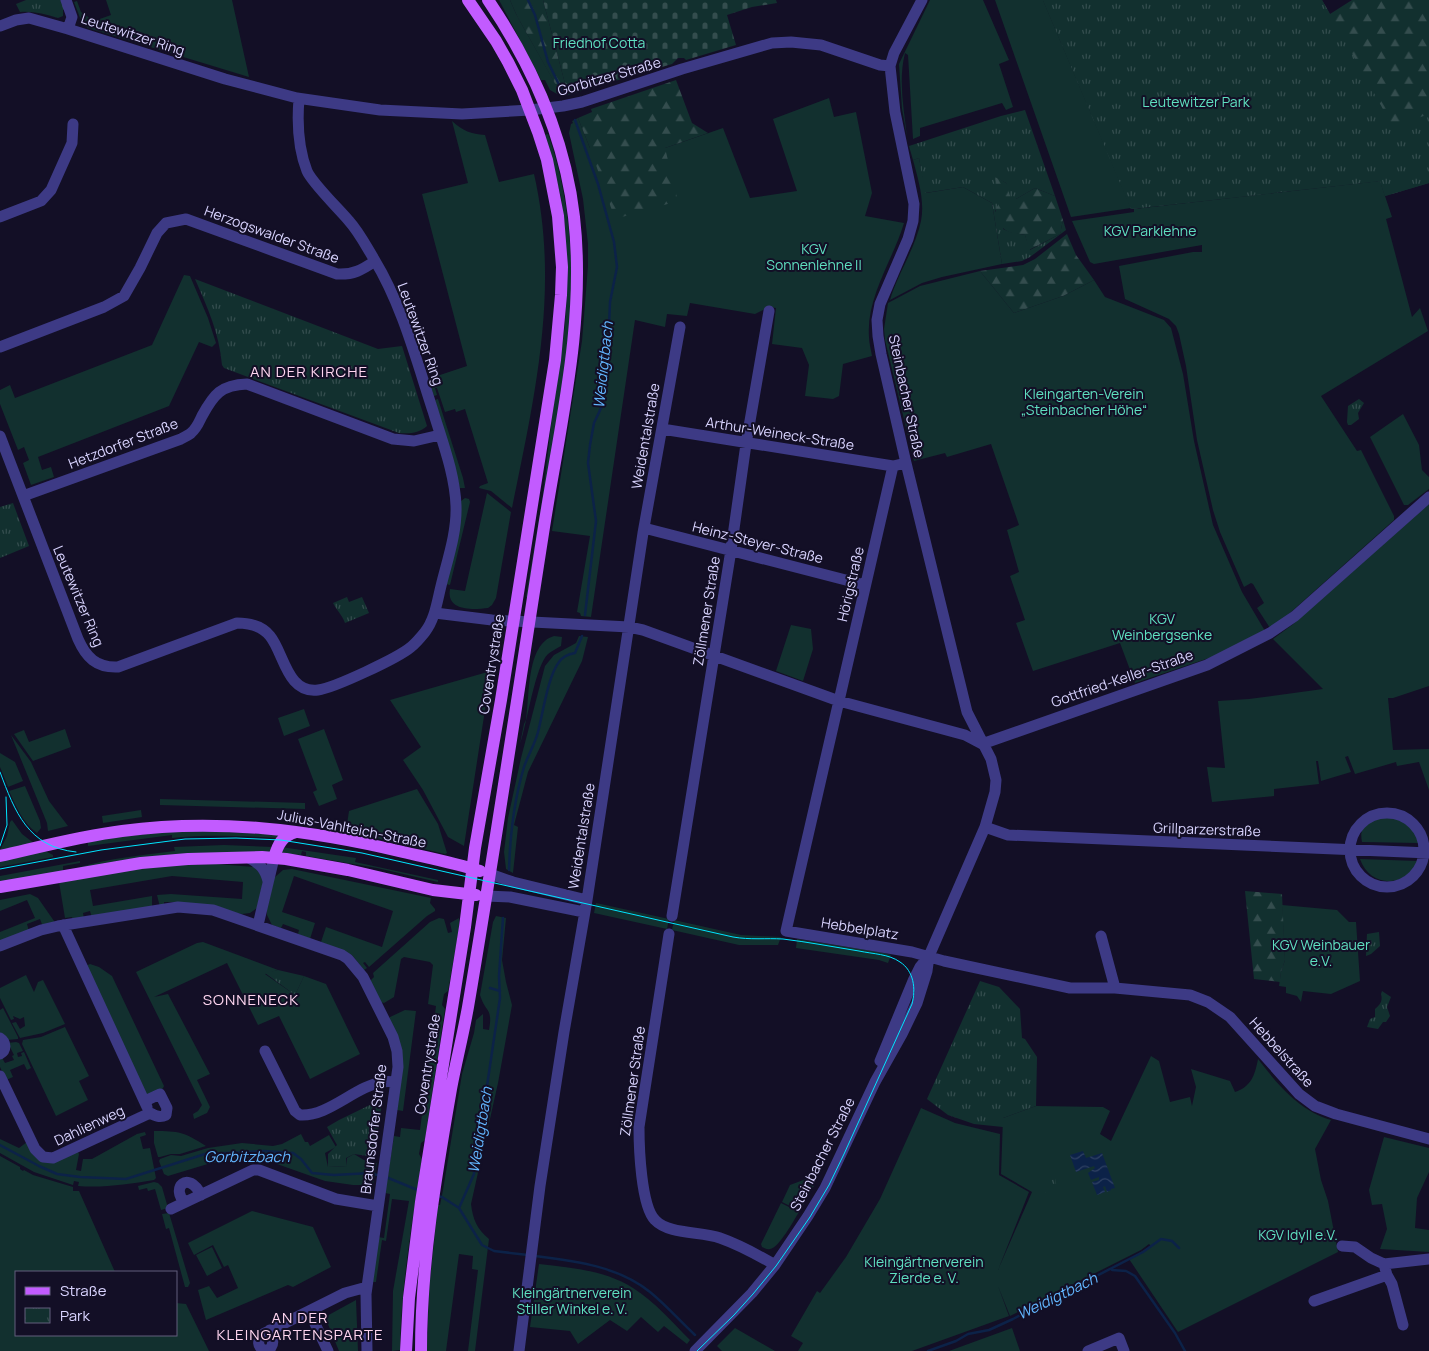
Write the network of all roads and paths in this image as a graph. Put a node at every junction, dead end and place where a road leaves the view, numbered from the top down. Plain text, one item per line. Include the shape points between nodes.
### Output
1 (66, 0) edge
2 (468, 0) edge
3 (488, 0) edge
4 (922, 0) edge
5 (0, 26) edge
6 (68, 29) junction
7 (890, 66) junction
8 (299, 99) junction
9 (546, 108) junction
10 (530, 110) junction
11 (73, 124) dead end
12 (0, 217) edge
13 (375, 261) junction
14 (769, 311) dead end
15 (680, 326) dead end
16 (0, 347) edge
17 (662, 429) junction
18 (440, 435) junction
19 (0, 436) edge
20 (746, 444) junction
21 (906, 463) junction
22 (892, 466) junction
23 (23, 496) junction
24 (1429, 497) edge
25 (644, 528) junction
26 (731, 550) junction
27 (865, 585) junction
28 (434, 613) junction
29 (513, 621) junction
30 (530, 622) junction
31 (629, 627) junction
32 (714, 655) junction
33 (839, 701) junction
34 (982, 744) junction
35 (985, 827) junction
36 (296, 832) junction
37 (1350, 850) junction
38 (1426, 852) edge
39 (0, 856) edge
40 (250, 858) junction
41 (274, 858) junction
42 (472, 868) junction
43 (490, 874) junction
44 (268, 882) junction
45 (0, 887) edge
46 (469, 894) junction
47 (486, 896) junction
48 (587, 900) junction
49 (584, 912) junction
50 (672, 916) dead end
51 (63, 925) junction
52 (258, 925) junction
53 (786, 931) joint
54 (669, 934) dead end
55 (1102, 936) dead end
56 (0, 946) edge
57 (929, 956) junction
58 (1115, 988) junction
59 (0, 1038) edge
60 (265, 1051) dead end
61 (0, 1054) edge
62 (0, 1076) edge
63 (396, 1082) junction
64 (145, 1101) junction
65 (150, 1113) junction
66 (1429, 1139) edge
67 (201, 1195) junction
68 (185, 1202) junction
69 (427, 1203) junction
70 (378, 1206) junction
71 (171, 1209) dead end
72 (1342, 1246) dead end
73 (1429, 1259) edge
74 (775, 1265) junction
75 (1386, 1269) junction
76 (367, 1287) junction
77 (1314, 1301) dead end
78 (309, 1311) junction
79 (1403, 1325) dead end
80 (270, 1330) dead end
81 (328, 1351) edge
82 (367, 1351) edge
83 (406, 1351) edge
84 (421, 1351) edge
85 (519, 1351) edge
86 (695, 1351) edge
87 (1088, 1351) edge
88 (1124, 1351) edge

1 - 6 street via 72,17
2 - 10 main road, Coventrystraße via 496,41
3 - 9 main road, Coventrystraße via 522,55
4 - 7 street, Steinbacher Straße
5 - 6 street, Leutewitzer Ring via 29,18
6 - 8 street, Leutewitzer Ring
7 - 9 street, Gorbitzer Straße via 821,45 772,43 582,102
7 - 21 street, Steinbacher Straße via 894,112 914,204 908,239 880,304 877,320 881,354
8 - 10 street, Gorbitzer Straße via 380,110 462,114
8 - 13 street, Leutewitzer Ring via 299,144 308,173 352,224
9 - 10 street, Gorbitzer Straße
9 - 30 main road, Coventrystraße via 563,156 574,214 578,294 571,361
10 - 29 main road, Coventrystraße via 554,192 562,295 555,360
11 - 12 street via 72,143 51,190 41,201
13 - 16 street, Herzogswalder Straße via 362,270 337,274 186,219 176,220 166,223 157,233 124,296 104,307
13 - 18 street, Leutewitzer Ring via 402,318
14 - 20 street, Zöllmener Straße
15 - 17 street, Weidentalstraße
17 - 20 street, Arthur-Weineck-Straße
17 - 25 street, Weidentalstraße
18 - 23 street, Hetzdorfer Straße via 414,441 393,439 247,384 236,384 218,393 198,425 181,439
18 - 28 street, Leutewitzer Ring via 456,508 454,530
19 - 23 street, Leutewitzer Ring
20 - 22 street, Arthur-Weineck-Straße
20 - 26 street, Zöllmener Straße
21 - 22 street
21 - 34 street, Steinbacher Straße via 969,717
22 - 27 street, Hörigstraße
23 - 28 street, Leutewitzer Ring via 84,652 100,666 118,668 237,623 245,623 257,626 270,636 296,682 307,689 318,690 411,648 426,632
24 - 34 street, Gottfried-Keller-Straße via 1294,616 1270,633 1207,665
25 - 26 street, Heinz-Steyer-Straße
25 - 31 street, Weidentalstraße
26 - 27 street, Heinz-Steyer-Straße
26 - 32 street, Zöllmener Straße
27 - 33 street, Hörigstraße
28 - 29 street
29 - 30 street
29 - 42 main road, Coventrystraße
30 - 31 street
30 - 43 main road, Coventrystraße
31 - 32 street
31 - 48 street, Weidentalstraße
32 - 33 street
32 - 50 street, Zöllmener Straße
33 - 34 street via 964,735
33 - 53 street, Hörigstraße
34 - 35 street, Steinbacher Straße via 991,759 996,780
35 - 37 street, Grillparzerstraße via 1008,835
35 - 57 street, Steinbacher Straße
36 - 39 main road, Julius-Vahlteich-Straße via 224,825 162,827 97,835
36 - 41 main road via 281,840
36 - 42 main road, Julius-Vahlteich-Straße via 352,840
37 - 38 street, Grillparzerstraße
37 - 38 street via 1353,866 1360,876 1382,887 1399,886 1410,880 1420,868
37 - 38 street via 1359,826 1369,818 1389,814 1416,827
40 - 41 main road
40 - 44 street via 260,864
40 - 45 main road via 142,863
41 - 44 street
41 - 46 main road via 348,870 433,890
42 - 43 main road, Julius-Vahlteich-Straße
42 - 46 main road, Coventrystraße
43 - 47 main road, Coventrystraße
43 - 48 street
44 - 52 street
46 - 47 main road
46 - 69 main road, Coventrystraße via 424,1182
47 - 49 street via 510,897
47 - 69 main road, Coventrystraße via 436,1187
48 - 49 street, Weidentalstraße
49 - 85 street, Weidentalstraße
51 - 52 street, Braunsdorfer Straße via 185,908 213,910
51 - 56 street, Braunsdorfer Straße
51 - 64 street
52 - 63 street, Braunsdorfer Straße via 342,955 354,964 364,977 393,1037 397,1059
53 - 57 street, Hebbelplatz
54 - 74 street, Zöllmener Straße via 639,1127 638,1156 647,1204 655,1220 670,1229 719,1237
55 - 58 street
57 - 58 street, Hebbelstraße via 1070,988
57 - 74 street, Steinbacher Straße via 913,981 882,1056 875,1082 825,1188
58 - 66 street, Hebbelstraße via 1190,995 1208,1002 1230,1017 1310,1103 1336,1114
59 - 61 street via 5,1045
60 - 63 street via 300,1115 312,1115 383,1082
62 - 65 street, Dahlienweg via 35,1149 43,1157 53,1158
63 - 70 street, Braunsdorfer Straße
64 - 65 street
64 - 65 street, Dahlienweg via 160,1094 167,1108 166,1115 162,1117
67 - 68 street
67 - 68 street via 195,1184 185,1182 179,1190
67 - 70 street via 247,1172 258,1170 336,1199
68 - 71 street
69 - 83 main road, Coventrystraße via 409,1298
69 - 84 main road, Coventrystraße
70 - 76 street, Braunsdorfer Straße
72 - 75 street via 1355,1248
73 - 75 street
74 - 86 street, Steinbacher Straße via 733,1314
75 - 77 street
75 - 79 street
76 - 78 street via 345,1293
76 - 82 street, Braunsdorfer Straße
78 - 80 street
78 - 81 street
87 - 88 street via 1119,1338

